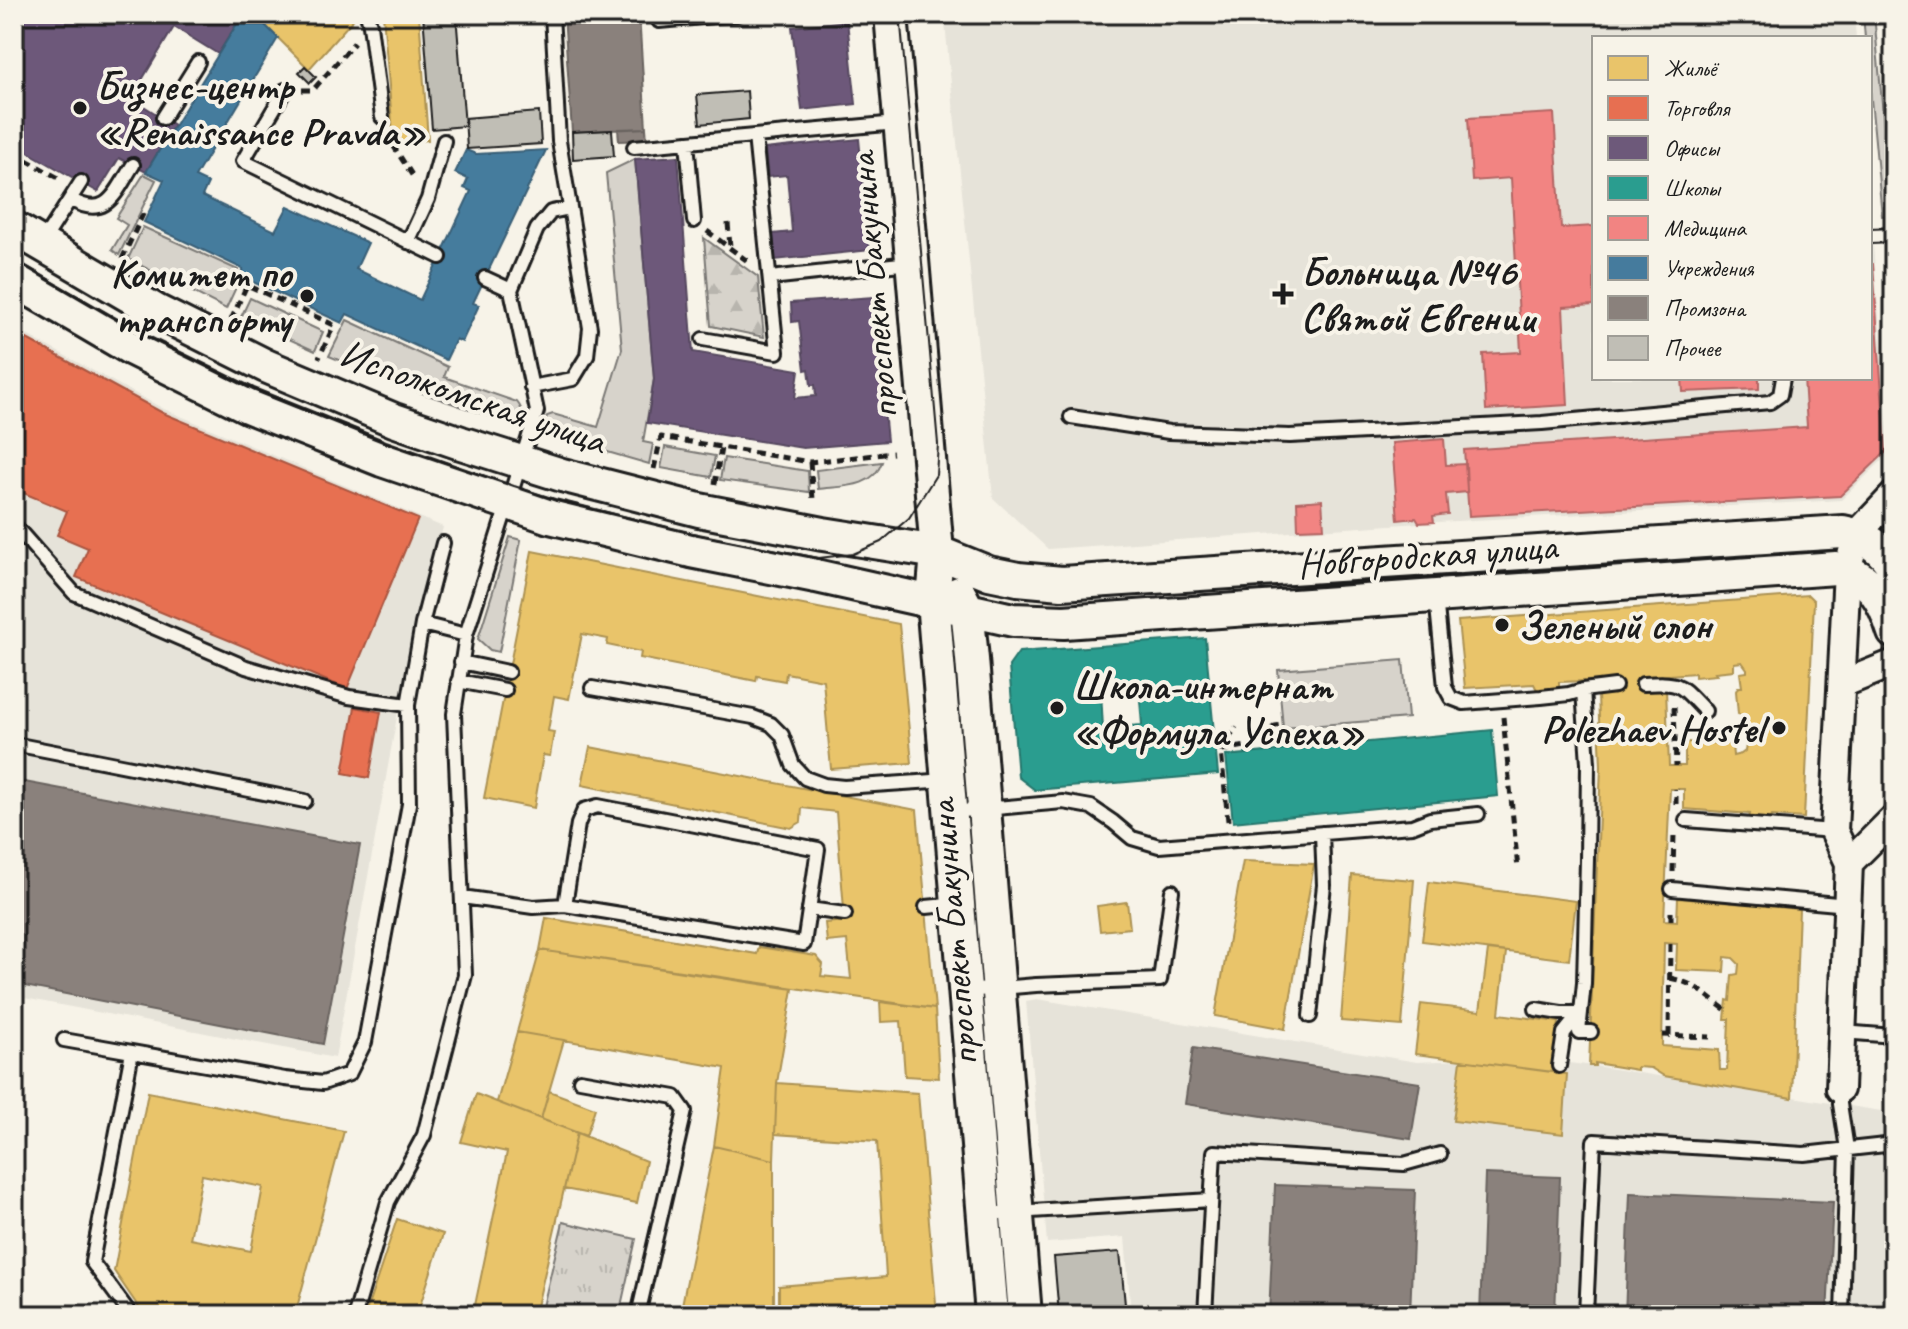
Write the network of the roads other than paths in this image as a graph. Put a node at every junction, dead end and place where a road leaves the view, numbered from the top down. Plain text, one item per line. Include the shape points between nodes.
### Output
1 (552, 14) edge
2 (737, 14) edge
3 (891, 14) edge
4 (368, 20) edge
5 (659, 21) dead end
6 (198, 62) dead end
7 (285, 90) dead end
8 (382, 117) road end
9 (163, 118) dead end
10 (900, 123) junction
11 (755, 136) junction
12 (444, 141) dead end
13 (687, 142) junction
14 (634, 147) dead end
15 (133, 165) dead end
16 (570, 208) junction
17 (694, 221) road end
18 (1894, 235) edge
19 (1872, 236) edge
20 (27, 237) edge
21 (408, 242) junction
22 (440, 257) dead end
23 (912, 263) junction
24 (485, 278) dead end
25 (770, 278) junction
26 (14, 280) edge
27 (511, 290) junction
28 (703, 339) dead end
29 (1783, 380) edge
30 (531, 387) junction
31 (1071, 417) dead end
32 (521, 463) junction
33 (1894, 495) edge
34 (508, 503) junction
35 (14, 525) edge
36 (1857, 534) junction
37 (443, 543) dead end
38 (937, 552) junction
39 (1894, 568) edge
40 (1847, 570) junction
41 (1888, 595) edge
42 (1436, 596) junction
43 (933, 601) junction
44 (967, 608) junction
45 (422, 624) junction
46 (1894, 632) edge
47 (466, 635) junction
48 (461, 662) junction
49 (1894, 663) edge
50 (508, 672) dead end
51 (458, 681) junction
52 (1643, 684) dead end
53 (1842, 684) junction
54 (1615, 686) dead end
55 (592, 688) dead end
56 (505, 690) dead end
57 (1583, 690) junction
58 (408, 705) junction
59 (1705, 711) dead end
60 (14, 744) edge
61 (962, 785) junction
62 (305, 801) dead end
63 (984, 809) junction
64 (1478, 814) dead end
65 (1894, 818) edge
66 (1680, 819) road end
67 (1834, 831) junction
68 (1322, 833) junction
69 (1849, 863) junction
70 (1672, 889) road end
71 (1172, 891) dead end
72 (462, 897) junction
73 (975, 903) junction
74 (565, 905) junction
75 (1848, 905) junction
76 (926, 907) dead end
77 (809, 909) junction
78 (845, 914) dead end
79 (998, 988) junction
80 (966, 991) junction
81 (1536, 1009) dead end
82 (1580, 1013) junction
83 (1310, 1016) dead end
84 (1591, 1032) dead end
85 (1842, 1032) junction
86 (1894, 1036) edge
87 (64, 1040) dead end
88 (132, 1052) junction
89 (1559, 1066) dead end
90 (580, 1080) dead end
91 (1840, 1089) joint
92 (1894, 1144) edge
93 (1847, 1149) junction
94 (1440, 1154) dead end
95 (1211, 1200) junction
96 (1017, 1211) junction
97 (984, 1214) junction
98 (131, 1315) edge
99 (355, 1315) edge
100 (638, 1315) edge
101 (992, 1315) edge
102 (1025, 1315) edge
103 (1205, 1315) edge
104 (1586, 1315) edge
105 (1842, 1315) edge

1 - 16 lane via 559,141
2 - 5 lane
3 - 10 street, проспект Бакунина
4 - 8 lane
6 - 9 lane
7 - 21 lane via 243,161
10 - 11 lane
10 - 23 street, проспект Бакунина
11 - 13 lane
11 - 25 lane
12 - 21 lane via 428,199
13 - 14 lane
13 - 17 lane
15 - 20 lane via 107,204 83,207 76,190
16 - 27 lane via 551,212 537,229
16 - 30 lane via 590,328 587,356 573,379
18 - 19 lane
20 - 32 street, Исполкомская улица via 266,366 394,420
21 - 22 lane
23 - 25 lane
23 - 38 street, проспект Бакунина
24 - 27 lane
25 - 28 lane via 777,352
26 - 34 street via 132,349 247,406
27 - 30 lane
29 - 31 lane via 1780,395 1770,402 1542,423 1290,436 1169,432
30 - 32 lane via 537,411
32 - 34 lane
32 - 38 street, Исполкомская улица via 699,510
33 - 36 street
34 - 43 street via 691,551
34 - 47 lane
35 - 58 lane via 74,593 246,667 349,697
36 - 38 street, Новгородская улица via 1062,583 989,573
36 - 39 street via 1875,544
36 - 40 street
37 - 45 lane
38 - 43 street, проспект Бакунина
38 - 44 street, проспект Бакунина
40 - 41 street
40 - 42 street, Новгородская улица
40 - 53 street
41 - 46 street
42 - 44 street, Новгородская улица via 1064,622 1013,620
42 - 57 lane via 1445,687 1451,698 1464,703
43 - 44 street, Новгородская улица
43 - 61 street, проспект Бакунина
44 - 61 street, проспект Бакунина
45 - 47 lane
45 - 58 lane
47 - 48 lane
48 - 50 lane
48 - 51 lane
49 - 53 street
51 - 56 lane
51 - 72 lane via 454,714
52 - 59 lane via 1672,682
53 - 67 street
54 - 57 lane
55 - 61 lane via 771,724 782,735 793,765 805,778 824,785
57 - 82 lane via 1588,763
58 - 88 lane via 409,804 365,1042 349,1074 310,1082
60 - 62 lane
61 - 63 street, проспект Бакунина
61 - 73 street, проспект Бакунина
63 - 68 lane via 1063,802 1091,807 1132,838 1159,846
63 - 73 street, проспект Бакунина
64 - 68 lane
65 - 69 street
66 - 67 lane
67 - 69 street
68 - 83 lane via 1324,885
69 - 75 street
70 - 75 lane
71 - 79 lane via 1160,980
72 - 74 lane via 533,907
72 - 99 lane via 465,975 424,1135 388,1202
73 - 76 lane
73 - 79 street, проспект Бакунина
73 - 80 street, проспект Бакунина
74 - 77 lane via 804,944
74 - 77 lane via 578,824 584,810 598,806 818,849
75 - 85 street
77 - 78 lane
79 - 80 lane
79 - 96 street, проспект Бакунина
80 - 97 street, проспект Бакунина
81 - 82 lane
82 - 84 lane via 1579,1032
82 - 89 lane via 1564,1033
85 - 86 lane
85 - 91 street
87 - 88 lane
88 - 98 lane via 92,1262
90 - 100 lane via 675,1097 685,1111
91 - 93 lane
92 - 93 lane
93 - 104 lane via 1804,1154 1594,1141
93 - 105 lane
94 - 95 lane via 1404,1164 1214,1152
95 - 96 lane
95 - 103 lane
96 - 97 lane
96 - 102 street, проспект Бакунина
97 - 101 street, проспект Бакунина

